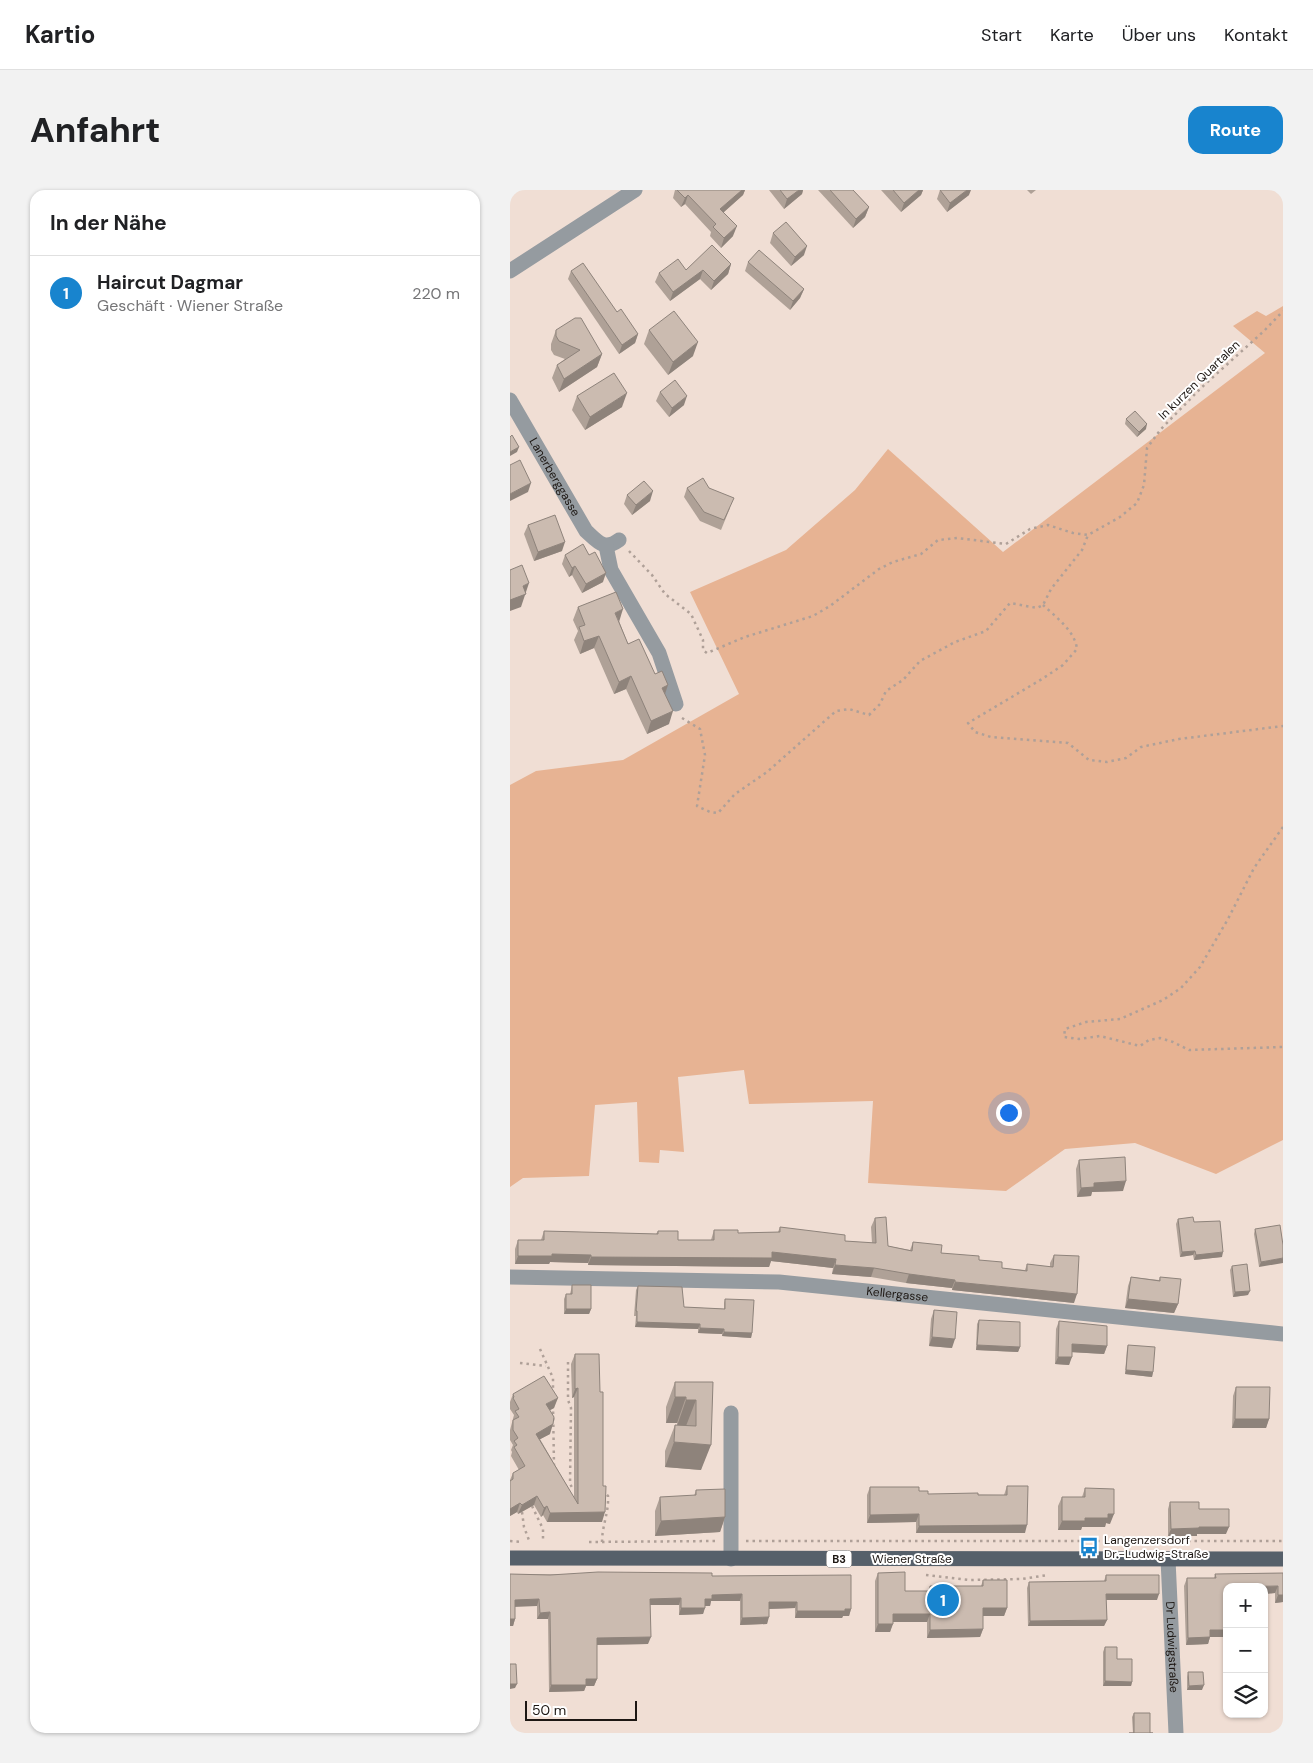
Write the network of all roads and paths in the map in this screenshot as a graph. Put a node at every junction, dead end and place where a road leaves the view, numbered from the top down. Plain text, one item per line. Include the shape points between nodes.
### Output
1 (635, 190) edge
2 (510, 270) edge
3 (1283, 311) edge
4 (510, 400) edge
5 (1088, 535) junction
6 (613, 543) junction
7 (1043, 605) junction
8 (676, 704) joint
9 (1283, 726) edge
10 (1283, 827) edge
11 (1283, 1047) edge
12 (510, 1277) edge
13 (1283, 1334) edge
14 (540, 1349) dead end
15 (568, 1362) dead end
16 (520, 1363) dead end
17 (546, 1366) junction
18 (731, 1413) dead end
19 (550, 1418) edge
20 (553, 1424) junction
21 (570, 1461) junction
22 (574, 1461) dead end
23 (554, 1472) edge
24 (584, 1490) edge
25 (597, 1490) edge
26 (532, 1506) edge
27 (522, 1512) edge
28 (510, 1541) edge
29 (731, 1541) junction
30 (1283, 1541) edge
31 (530, 1542) junction
32 (583, 1542) dead end
33 (602, 1542) junction
34 (510, 1558) edge
35 (603, 1559) junction
36 (731, 1559) junction
37 (1168, 1559) junction
38 (1283, 1559) edge
39 (917, 1575) dead end
40 (1051, 1575) dead end
41 (1176, 1733) edge

1 - 2 street
3 - 5 path, In kurzen Quartalen via 1161,429 1148,448 1144,485 1137,503
4 - 6 street, Lanerberggasse via 586,531 596,540
5 - 6 path via 1048,525 1030,529 1006,544 957,538 938,540 921,554 879,569 812,616 707,653 703,650 703,640 691,614 665,594 632,553
5 - 7 path via 1082,550
6 - 8 street via 611,570 659,653
7 - 8 path via 1037,608 1010,604 986,631 955,642 920,661 903,680 886,691 870,715 849,709 836,711 767,772 735,794 718,813 697,806 705,755 700,729 680,717
7 - 9 path via 1064,624 1077,648 1063,665 968,724 975,732 1068,743 1089,760 1107,762 1126,758 1141,747 1179,739
10 - 11 path via 1254,868 1200,967 1181,988 1163,1000 1120,1019 1086,1022 1065,1029 1064,1037 1100,1036 1140,1046 1160,1038 1189,1050
12 - 13 street, Kellergasse via 779,1282
14 - 17 path
15 - 21 path via 568,1400 572,1418
16 - 17 path
17 - 20 path via 553,1378
18 - 29 street
19 - 20 path
20 - 23 path
21 - 22 path
21 - 24 path via 571,1486
25 - 33 path via 608,1496
26 - 31 path via 543,1529 543,1542
27 - 31 path
28 - 31 path
29 - 30 path
29 - 33 path
29 - 36 street
32 - 33 path
33 - 35 path
34 - 35 main road, Wiener Straße / B3
35 - 36 main road, Wiener Straße / B3
36 - 37 main road, Wiener Straße / B3
37 - 38 main road, Wiener Straße / B3
37 - 41 street, Dr Ludwigstraße
39 - 40 path via 969,1580

